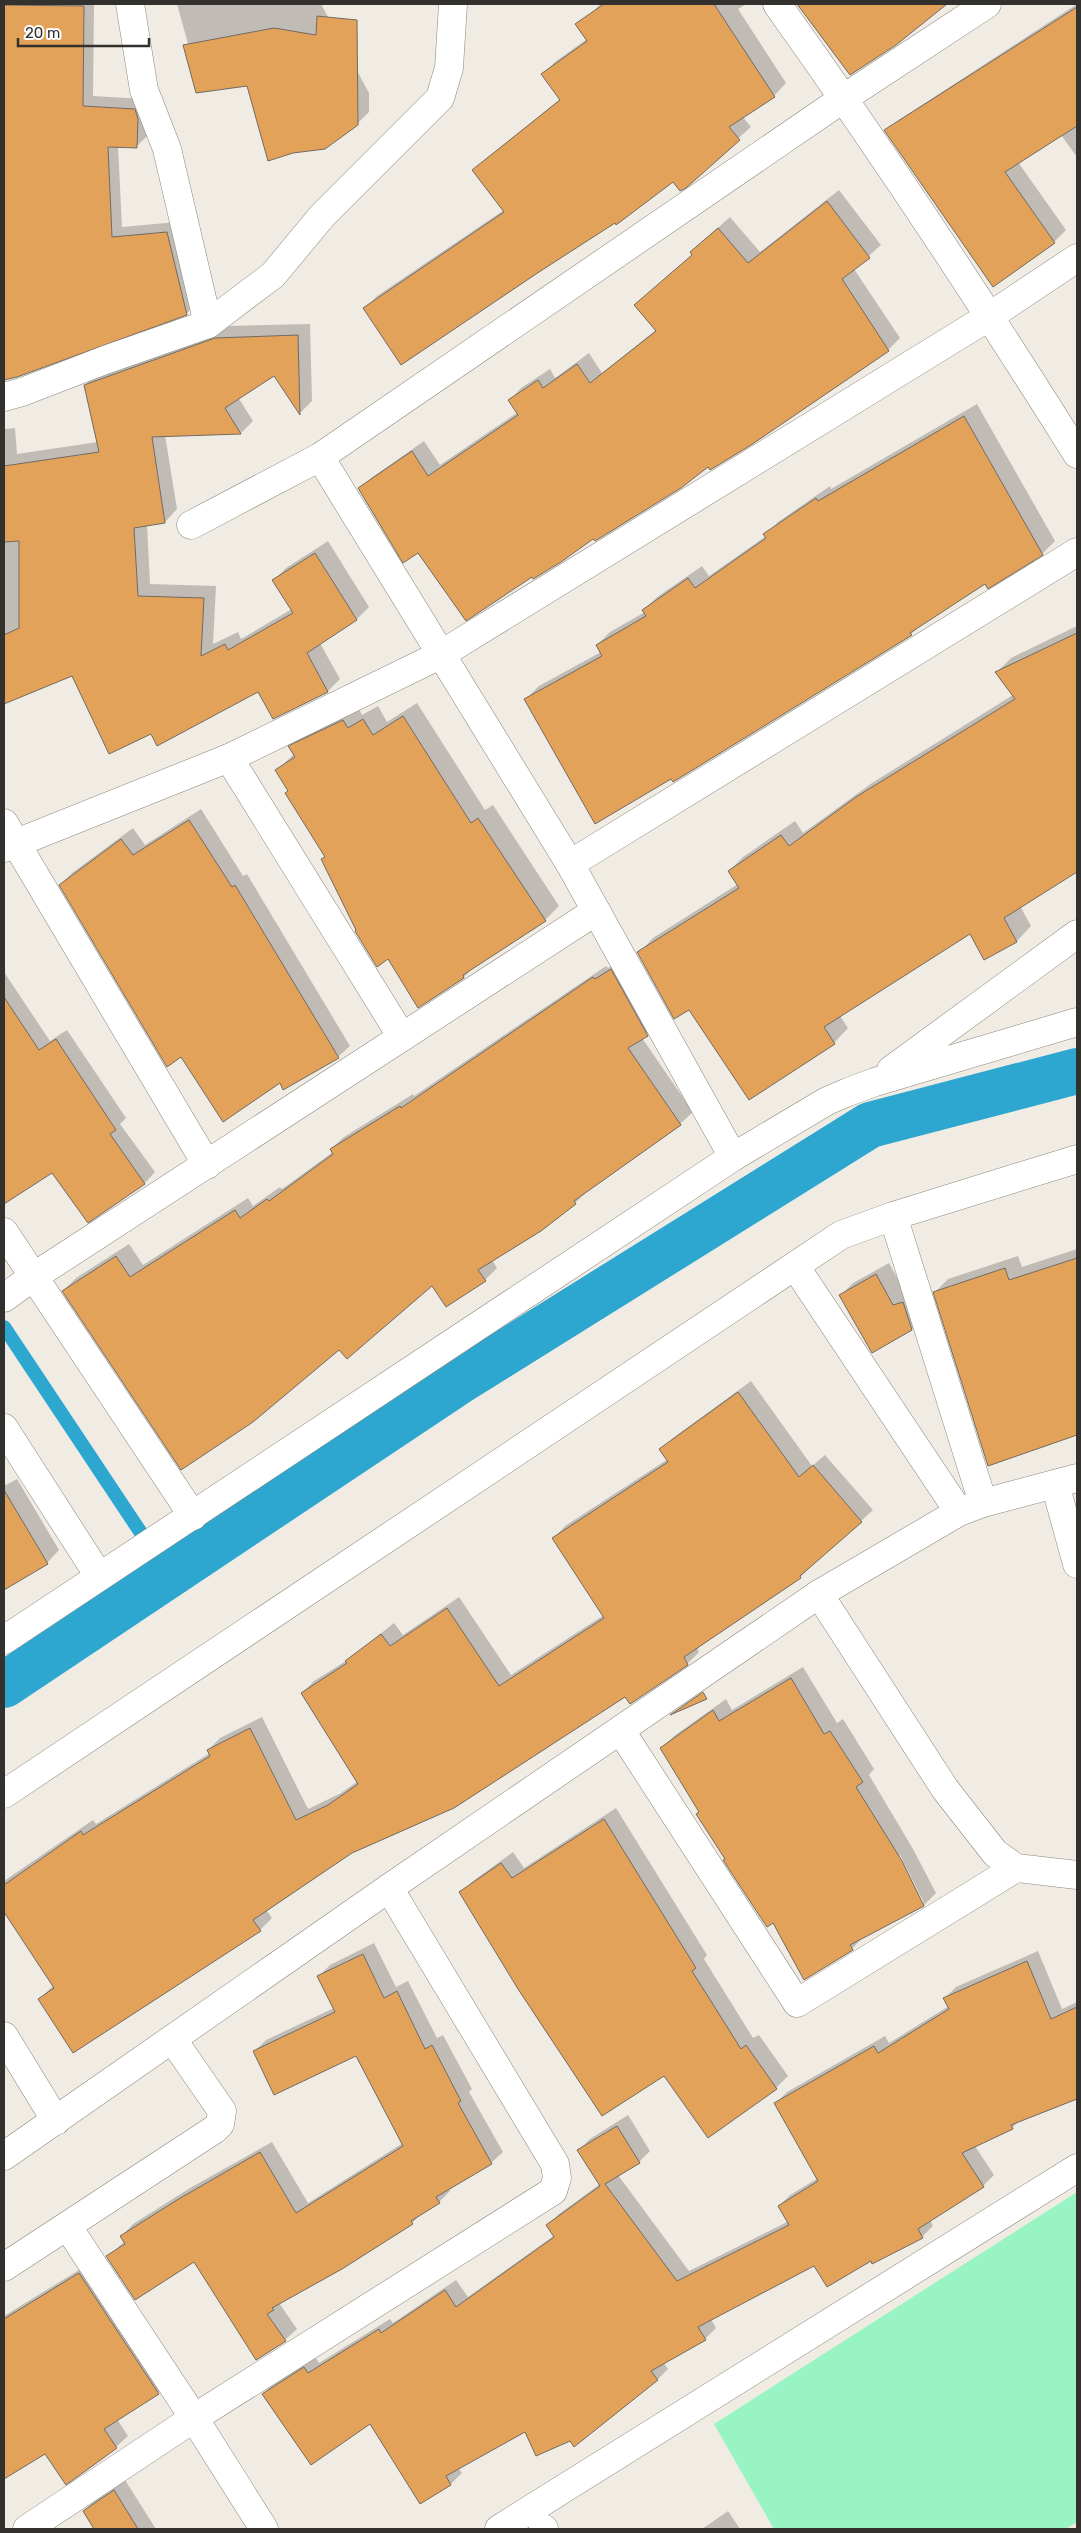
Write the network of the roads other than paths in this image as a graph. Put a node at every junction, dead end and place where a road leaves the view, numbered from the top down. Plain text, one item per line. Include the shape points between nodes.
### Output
1 (130, 4) edge
2 (453, 4) edge
3 (777, 4) edge
4 (987, 4) edge
5 (844, 98) junction
6 (1077, 258) edge
7 (990, 316) junction
8 (208, 324) junction
9 (4, 396) edge
10 (1077, 454) edge
11 (320, 457) junction
12 (191, 525) dead end
13 (1077, 552) edge
14 (440, 655) junction
15 (228, 758) junction
16 (7, 839) edge
17 (570, 864) junction
18 (596, 911) junction
19 (1077, 934) edge
20 (1077, 1022) edge
21 (402, 1037) junction
22 (875, 1082) junction
23 (733, 1156) junction
24 (1077, 1159) edge
25 (207, 1165) junction
26 (893, 1216) junction
27 (4, 1232) edge
28 (794, 1266) junction
29 (20, 1287) edge
30 (4, 1428) edge
31 (1066, 1481) edge
32 (971, 1507) junction
33 (188, 1519) junction
34 (1077, 1564) edge
35 (103, 1574) junction
36 (819, 1594) junction
37 (4, 1640) edge
38 (621, 1731) junction
39 (4, 1794) edge
40 (1016, 1868) junction
41 (1077, 1875) edge
42 (389, 1888) junction
43 (4, 2036) edge
44 (173, 2040) junction
45 (56, 2121) junction
46 (4, 2156) edge
47 (1077, 2168) edge
48 (68, 2227) junction
49 (4, 2267) edge
50 (194, 2418) junction
51 (27, 2529) edge
52 (264, 2529) edge
53 (499, 2529) edge

1 - 8 street via 144,90 167,149
2 - 8 street via 449,68 440,98 322,216 273,275
3 - 5 street
4 - 5 street
5 - 7 street
5 - 11 street
6 - 7 street
7 - 10 street
7 - 14 street
8 - 9 street
11 - 12 street
11 - 14 street
13 - 17 street
14 - 15 street
14 - 17 street
15 - 16 street
15 - 21 street
16 - 25 street
17 - 18 street
18 - 21 street
18 - 23 street
19 - 22 street
20 - 22 street
21 - 25 street
22 - 23 street via 827,1101
23 - 33 street
24 - 26 street
25 - 29 street
26 - 28 street via 841,1235
26 - 32 street
27 - 29 street
28 - 32 street
28 - 39 street
29 - 33 street
30 - 35 street
31 - 32 street
31 - 34 street
32 - 36 street
33 - 35 street
35 - 37 street
36 - 38 street
36 - 40 street via 945,1789 995,1853
38 - 40 street via 797,2003
38 - 42 street
40 - 41 street
42 - 44 street
42 - 50 street via 555,2164 557,2178 553,2191
43 - 45 street
44 - 45 street
44 - 48 street via 222,2111 220,2124
45 - 46 street
47 - 53 street
48 - 49 street
48 - 50 street
50 - 51 street
50 - 52 street

